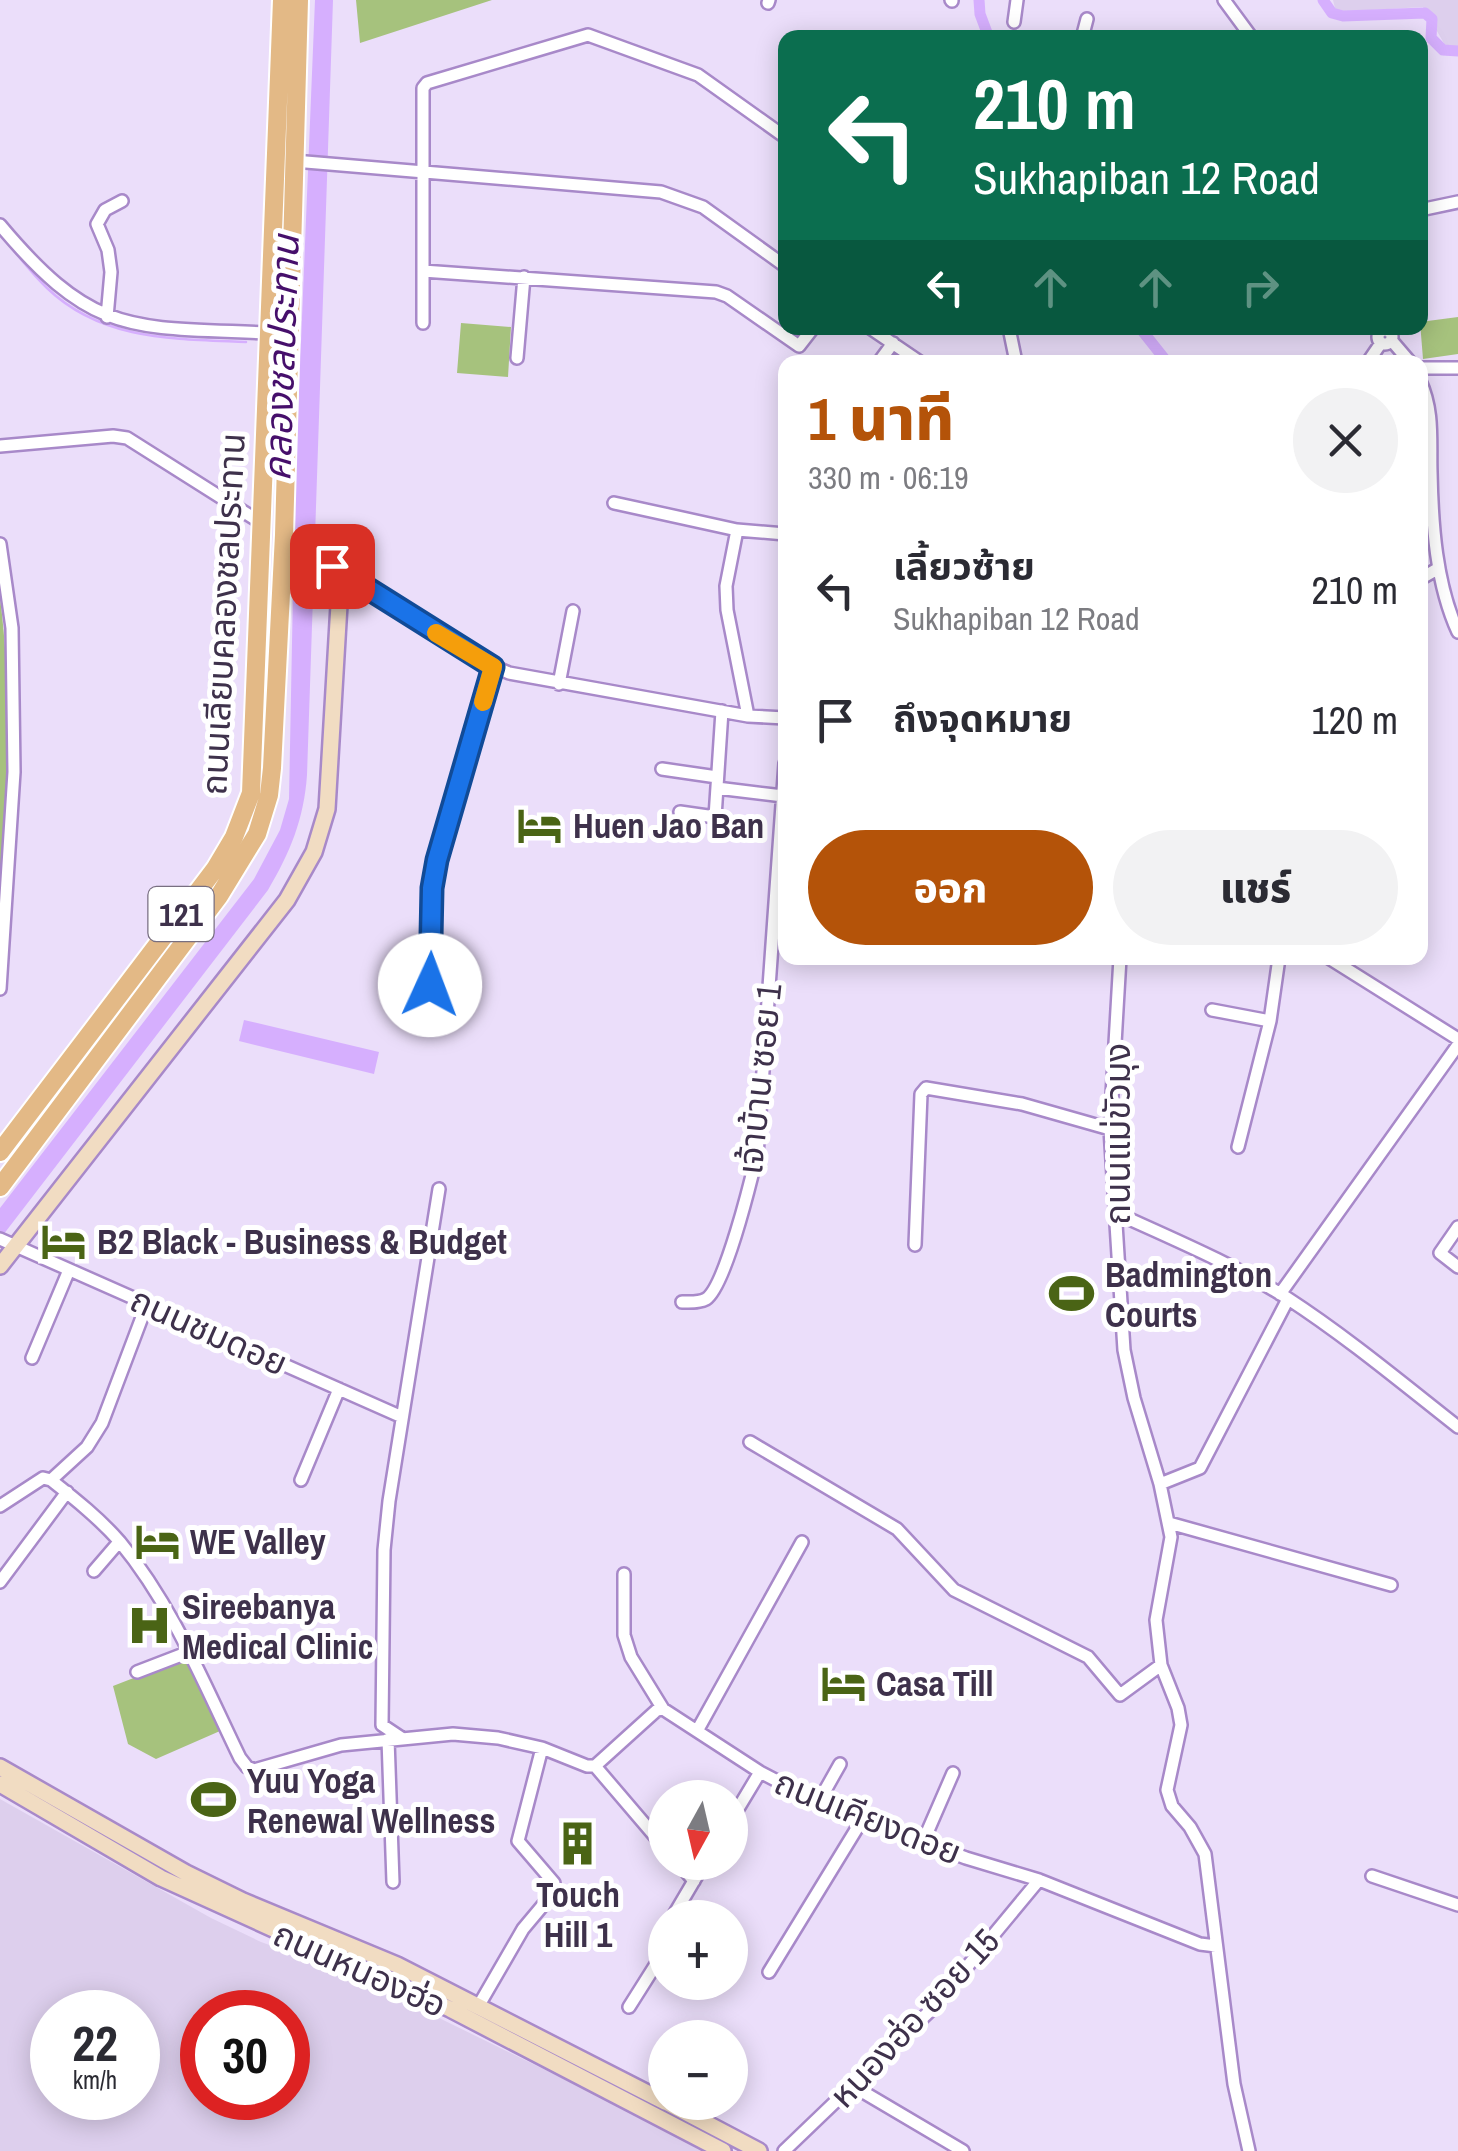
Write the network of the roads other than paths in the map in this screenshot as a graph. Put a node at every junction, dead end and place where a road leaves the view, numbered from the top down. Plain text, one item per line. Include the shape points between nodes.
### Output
1 (282, 0) edge
2 (299, 0) edge
3 (1016, 0) edge
4 (1224, 0) edge
5 (1087, 19) dead end
6 (1014, 22) dead end
7 (1084, 30) edge
8 (1246, 30) edge
9 (778, 130) edge
10 (294, 161) junction
11 (422, 170) junction
12 (122, 201) dead end
13 (1458, 202) edge
14 (1428, 208) edge
15 (0, 225) edge
16 (778, 261) edge
17 (423, 271) junction
18 (524, 277) junction
19 (107, 317) junction
20 (423, 323) dead end
21 (778, 331) edge
22 (268, 333) junction
23 (783, 335) edge
24 (807, 335) edge
25 (881, 335) edge
26 (1385, 335) edge
27 (893, 343) junction
28 (884, 355) edge
29 (910, 355) edge
30 (1404, 355) edge
31 (517, 358) dead end
32 (1428, 368) edge
33 (1458, 368) edge
34 (1428, 409) edge
35 (0, 446) edge
36 (286, 454) junction
37 (614, 502) dead end
38 (264, 515) junction
39 (737, 530) junction
40 (778, 533) edge
41 (284, 536) junction
42 (0, 544) edge
43 (272, 566) junction
44 (337, 568) junction
45 (1439, 568) junction
46 (1428, 574) edge
47 (574, 610) dead end
48 (1458, 632) edge
49 (493, 667) junction
50 (559, 684) junction
51 (722, 711) junction
52 (748, 716) junction
53 (778, 718) edge
54 (662, 769) dead end
55 (717, 782) junction
56 (778, 795) edge
57 (680, 812) dead end
58 (778, 859) edge
59 (1120, 965) edge
60 (1278, 965) edge
61 (1340, 965) edge
62 (430, 985) dead end
63 (0, 989) edge
64 (1212, 1010) dead end
65 (1270, 1022) junction
66 (1458, 1042) edge
67 (1110, 1129) junction
68 (1238, 1147) dead end
69 (0, 1152) edge
70 (1, 1183) edge
71 (440, 1189) dead end
72 (1116, 1213) junction
73 (1458, 1227) edge
74 (0, 1239) edge
75 (915, 1245) dead end
76 (16, 1246) junction
77 (0, 1266) edge
78 (1458, 1267) edge
79 (69, 1270) junction
80 (1284, 1296) junction
81 (682, 1302) dead end
82 (147, 1304) junction
83 (32, 1358) dead end
84 (339, 1389) junction
85 (402, 1416) junction
86 (1458, 1427) edge
87 (750, 1442) dead end
88 (51, 1480) junction
89 (301, 1480) dead end
90 (1160, 1484) junction
91 (67, 1492) junction
92 (0, 1506) edge
93 (1169, 1524) junction
94 (119, 1542) junction
95 (802, 1542) dead end
96 (94, 1571) dead end
97 (624, 1574) dead end
98 (0, 1582) edge
99 (1391, 1585) dead end
100 (189, 1652) junction
101 (1160, 1665) junction
102 (137, 1672) dead end
103 (663, 1709) junction
104 (697, 1731) junction
105 (388, 1739) junction
106 (403, 1739) junction
107 (542, 1748) junction
108 (840, 1764) dead end
109 (595, 1766) junction
110 (0, 1767) edge
111 (760, 1772) junction
112 (953, 1773) dead end
113 (0, 1784) edge
114 (748, 1792) edge
115 (818, 1803) junction
116 (862, 1820) junction
117 (648, 1828) edge
118 (922, 1842) junction
119 (166, 1871) junction
120 (1372, 1876) dead end
121 (1039, 1880) junction
122 (694, 1881) edge
123 (393, 1882) dead end
124 (683, 1900) edge
125 (1458, 1904) edge
126 (1216, 1946) junction
127 (769, 1972) dead end
128 (648, 1977) edge
129 (629, 2007) dead end
130 (469, 2010) junction
131 (853, 2086) junction
132 (648, 2094) edge
133 (689, 2120) edge
134 (718, 2142) edge
135 (759, 2151) edge
136 (784, 2151) edge
137 (963, 2151) edge
138 (1248, 2151) edge

1 - 22 main road, ถนนเลียบคลองชลประทาน / 121
2 - 10 main road, ถนนเลียบคลองชลประทาน / 121
3 - 6 street
4 - 8 street
5 - 7 street
9 - 11 street via 698,75 581,34 427,83
10 - 11 street
10 - 36 main road, ถนนเลียบคลองชลประทาน / 121
11 - 16 street via 661,192 703,207
11 - 17 street
12 - 19 street via 97,224 112,272
13 - 14 street
15 - 19 street via 59,289
17 - 18 street
17 - 20 street
18 - 21 street via 716,292
18 - 31 street
19 - 22 street via 156,328
22 - 38 main road, ถนนเลียบคลองชลประทาน / 121
23 - 24 street via 799,346
25 - 27 street
26 - 30 street
27 - 28 street
27 - 29 street
32 - 33 street
34 - 45 street
35 - 38 street via 127,438
36 - 38 main road via 272,473 271,512
36 - 41 main road, ถนนเลียบคลองชลประทาน / 121
37 - 39 street
38 - 43 main road, ถนนเลียบคลองชลประทาน / 121
39 - 40 street
39 - 52 street via 727,610
41 - 43 main road, ถนนเลียบคลองชลประทาน / 121
41 - 44 street
42 - 63 street via 12,628 14,772
43 - 69 main road, ถนนเลียบคลองชลประทาน / 121 via 251,793 240,825 215,869
43 - 70 main road, ถนนเลียบคลองชลประทาน / 121 via 272,768 257,834 219,896
44 - 49 street
44 - 76 street via 330,788 314,852 287,900
45 - 46 street
45 - 48 street
47 - 50 street
49 - 50 street
49 - 62 street via 437,860
50 - 51 street
51 - 52 street
51 - 55 street
52 - 53 street
54 - 55 street
55 - 56 street
55 - 57 street via 715,818
58 - 81 street, เจ้าบ้าน ซอย 1 via 758,1155 713,1292
59 - 67 street, ถนนแม่ขัวมุง
60 - 65 street
61 - 66 street
64 - 65 street
65 - 68 street
66 - 80 street
67 - 72 street, ถนนแม่ขัวมุง
67 - 75 street via 1022,1104 926,1088
71 - 85 street
72 - 80 street
72 - 90 street, ถนนแม่ขัวมุง via 1124,1350
73 - 78 street via 1440,1253
74 - 76 street, ถนนชมดอย
76 - 77 street
76 - 79 street, ถนนชมดอย
79 - 82 street, ถนนชมดอย
79 - 83 street
80 - 86 street
80 - 90 street via 1200,1468
82 - 84 street, ถนนชมดอย
82 - 88 street via 102,1423
84 - 85 street, ถนนชมดอย
84 - 89 street
85 - 106 street via 384,1550 382,1726
87 - 101 street via 897,1529 954,1590 1088,1658 1120,1696
88 - 91 street
88 - 92 street via 43,1478
90 - 93 street, ถนนแม่ขัวมุง
91 - 94 street
91 - 98 street
93 - 99 street
93 - 101 street, ถนนแม่ขัวมุง via 1156,1620
94 - 96 street
94 - 100 street
95 - 104 street
97 - 103 street via 624,1635
100 - 102 street
100 - 105 street via 247,1768
101 - 126 street, ถนนแม่ขัวมุง via 1181,1725 1167,1790 1204,1854
103 - 104 street, ถนนเคียงดอย
103 - 109 street
104 - 111 street, ถนนเคียงดอย
105 - 106 street
105 - 123 street
106 - 107 street via 479,1735
107 - 109 street
107 - 130 street via 518,1840 554,1883 554,1892
108 - 115 street
109 - 117 street
110 - 119 street, ถนนหนองฮ่อ
111 - 114 street
111 - 115 street, ถนนเคียงดอย
112 - 118 street
113 - 119 street, ถนนหนองฮ่อ
115 - 116 street, ถนนเคียงดอย
116 - 118 street, ถนนเคียงดอย
116 - 127 street
118 - 121 street, ถนนเคียงดอย
119 - 130 street, ถนนหนองฮ่อ via 352,1944
120 - 125 street
121 - 126 street, ถนนเคียงดอย
121 - 131 street, หนองฮ่อ ซอย 15 via 932,2008
122 - 124 street
126 - 138 street, ถนนแม่ขัวมุง
128 - 129 street
130 - 132 street, ถนนหนองฮ่อ
130 - 134 street, ถนนหนองฮ่อ
131 - 136 street, หนองฮ่อ ซอย 15
131 - 137 street
133 - 134 street, ถนนหนองฮ่อ
134 - 135 street, ถนนหนองฮ่อ

